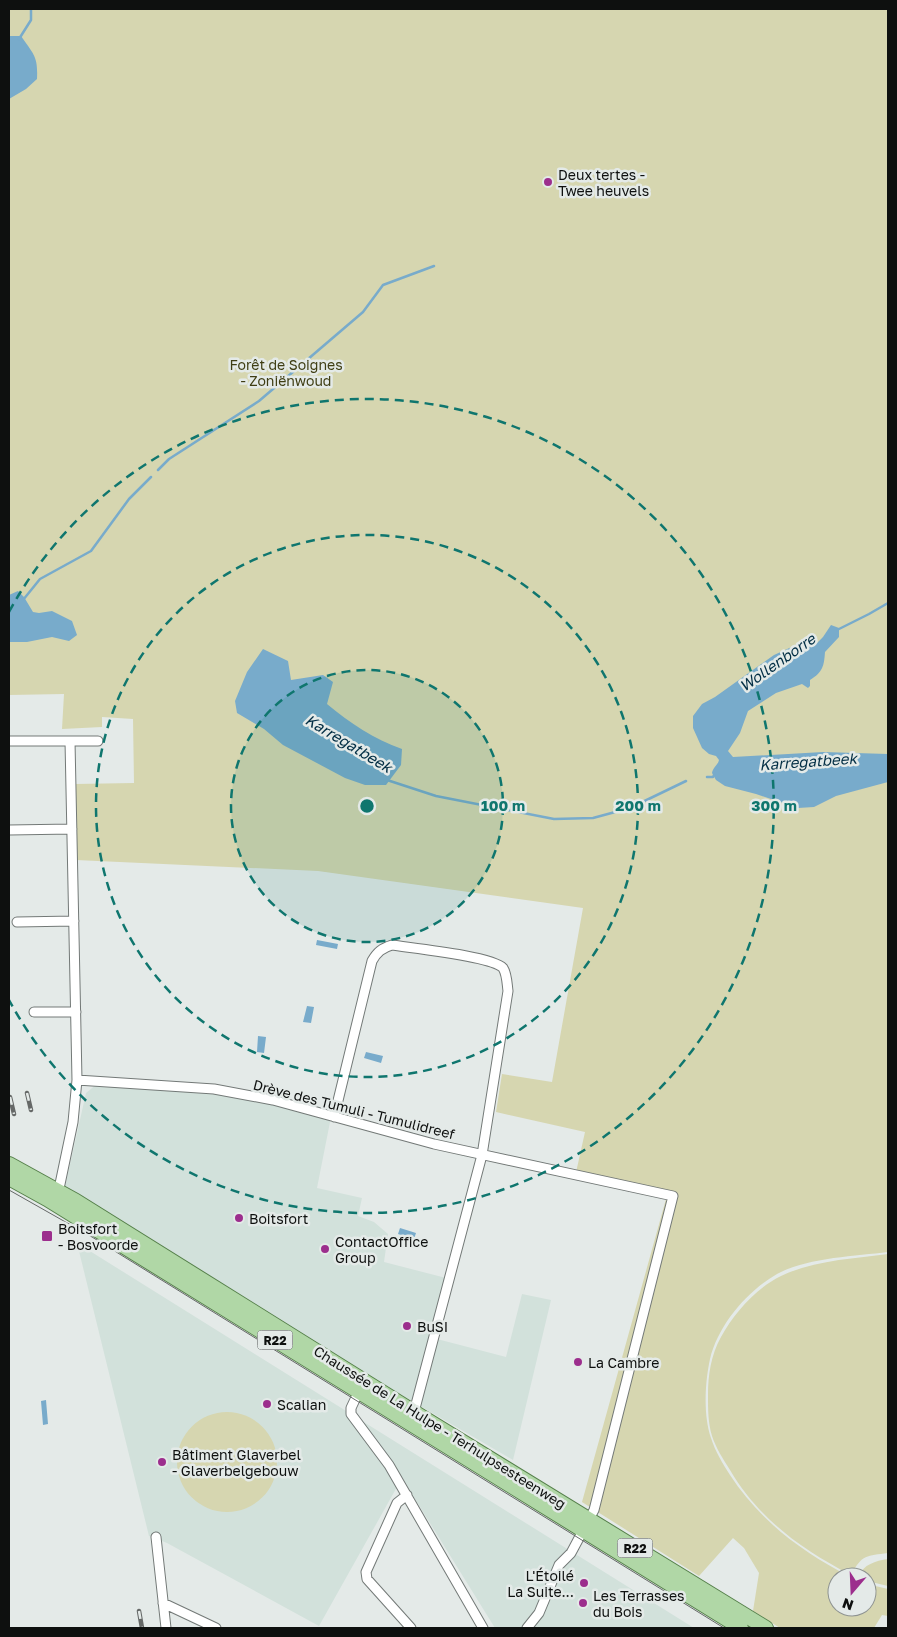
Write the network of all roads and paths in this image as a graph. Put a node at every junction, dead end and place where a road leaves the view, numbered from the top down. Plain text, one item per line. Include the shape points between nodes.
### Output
1 (9, 741) edge
2 (70, 741) junction
3 (98, 741) dead end
4 (72, 829) junction
5 (9, 830) edge
6 (74, 921) junction
7 (17, 922) dead end
8 (34, 1012) dead end
9 (76, 1012) junction
10 (77, 1080) junction
11 (334, 1117) junction
12 (482, 1155) junction
13 (9, 1164) edge
14 (9, 1178) edge
15 (57, 1190) junction
16 (359, 1392) junction
17 (414, 1412) junction
18 (406, 1495) junction
19 (586, 1525) junction
20 (156, 1537) dead end
21 (163, 1603) junction
22 (166, 1628) edge
23 (216, 1628) edge
24 (410, 1628) edge
25 (483, 1628) edge
26 (527, 1628) edge
27 (741, 1628) edge
28 (766, 1628) edge

1 - 2 street
2 - 3 street
2 - 4 street
4 - 5 street
4 - 6 street
6 - 7 street
6 - 9 street
8 - 9 street
9 - 10 street
10 - 11 street, Drève des Tumuli - Tumulidreef via 214,1089 273,1100
10 - 15 street via 73,1122
11 - 12 street, Drève des Tumuli - Tumulidreef
11 - 12 street via 370,971 376,954 382,948 392,945 490,962 504,969 508,991
12 - 17 street
12 - 19 street, Drève des Tumuli - Tumulidreef via 673,1196 594,1510
13 - 15 main road, Chaussée de La Hulpe - Terhulpsesteenweg / R22
14 - 16 main road, Chaussée de La Hulpe - Terhulpsesteenweg / R22
15 - 17 main road, Chaussée de La Hulpe - Terhulpsesteenweg / R22
16 - 18 street via 351,1414
16 - 19 main road, Chaussée de La Hulpe - Terhulpsesteenweg / R22
17 - 19 main road, Chaussée de La Hulpe - Terhulpsesteenweg / R22
18 - 24 street via 396,1503 366,1572 367,1579
18 - 25 street
19 - 26 street via 571,1552 559,1565 539,1613
19 - 27 main road, R22
19 - 28 main road, R22
20 - 21 street
21 - 22 street
21 - 23 street

